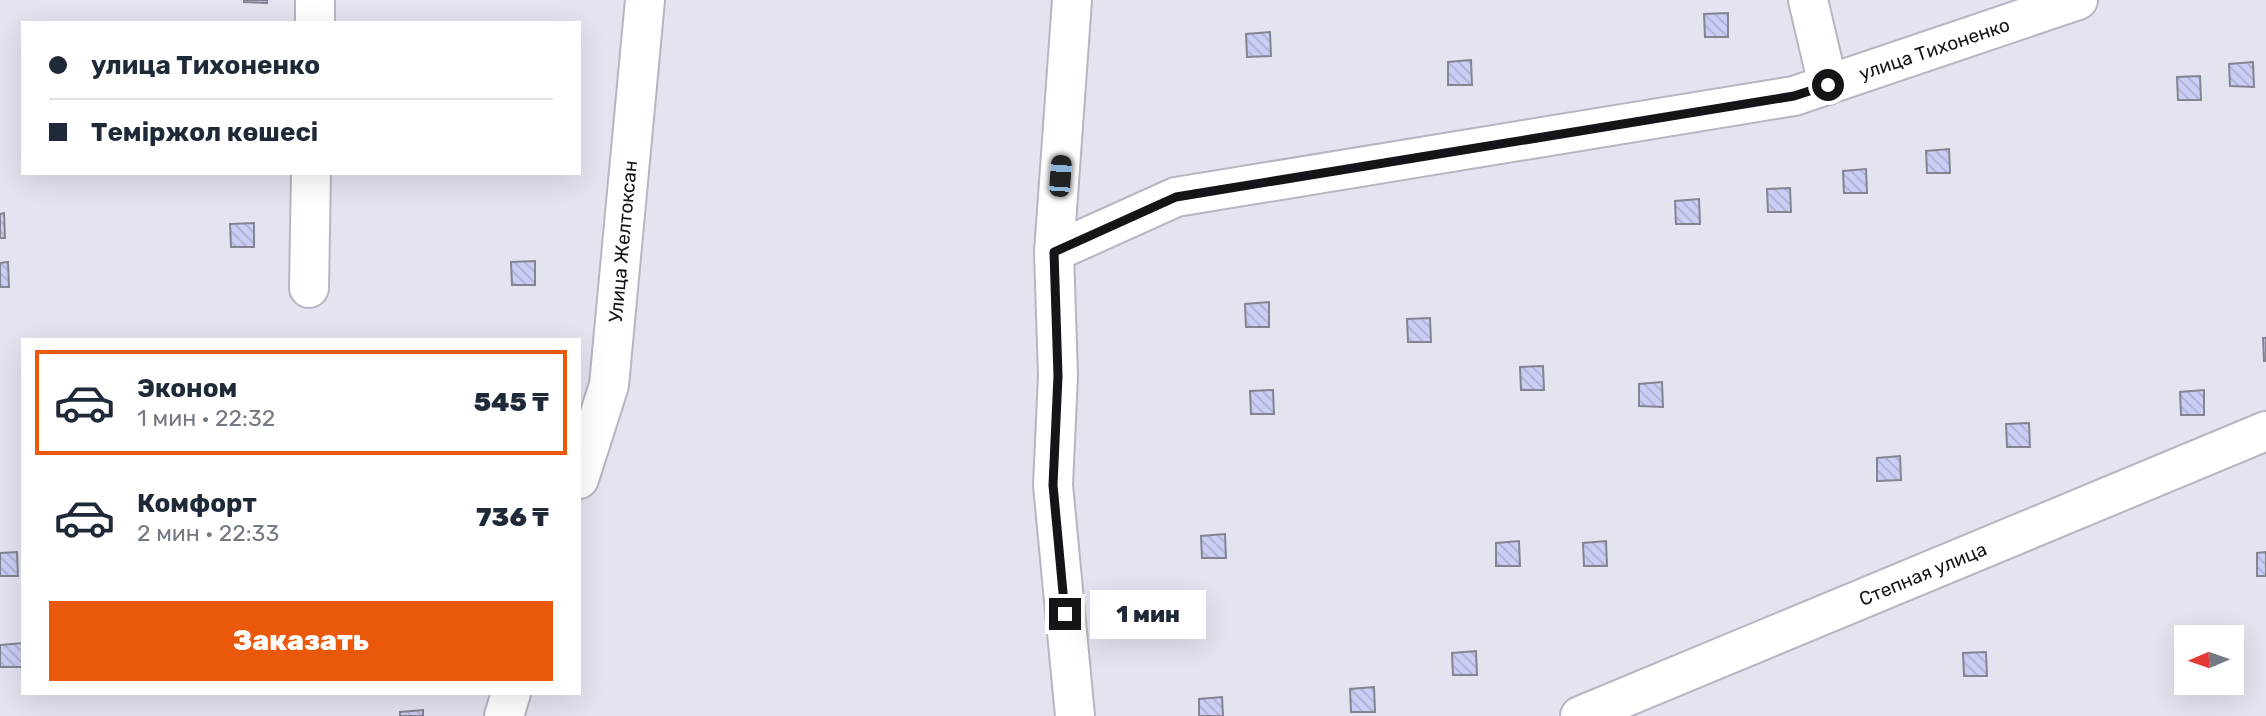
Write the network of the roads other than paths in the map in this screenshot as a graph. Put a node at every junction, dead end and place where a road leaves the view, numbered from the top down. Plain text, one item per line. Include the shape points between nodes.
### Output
1 (315, 0) edge
2 (645, 0) edge
3 (1072, 0) edge
4 (1808, 0) edge
5 (2078, 0) edge
6 (315, 21) edge
7 (1828, 85) junction
8 (311, 175) edge
9 (1054, 252) junction
10 (309, 288) dead end
11 (2266, 431) edge
12 (581, 473) edge
13 (510, 695) edge
14 (504, 716) edge
15 (1074, 716) edge
16 (1580, 716) edge

1 - 6 street
2 - 12 street, Улица Желтоксан via 609,385
3 - 9 street
4 - 7 street
5 - 7 street, улица Тихоненко
7 - 9 street, улица Тихоненко via 1794,96 1176,197
8 - 10 street
9 - 15 street via 1058,376 1053,485
11 - 16 street, Степная улица
13 - 14 street

